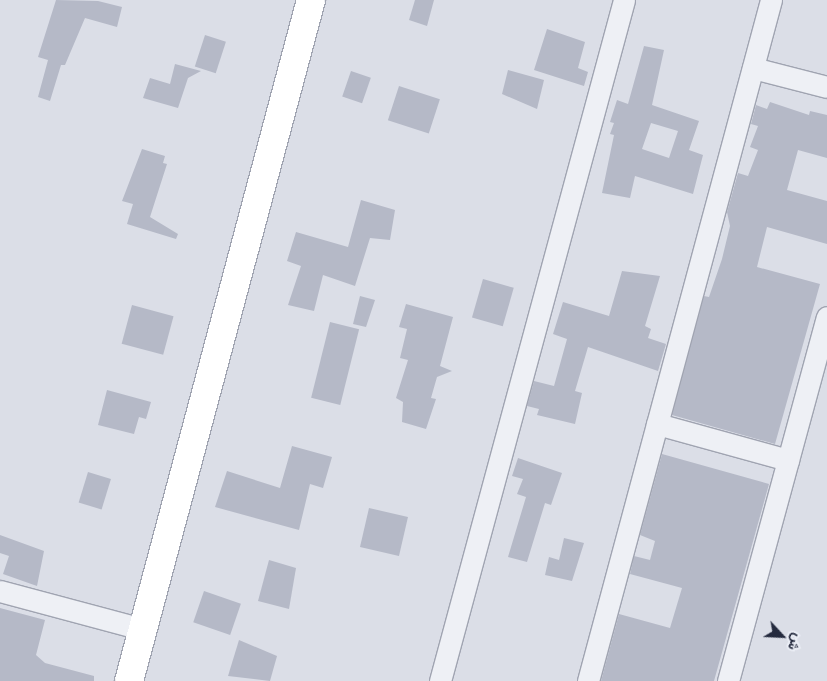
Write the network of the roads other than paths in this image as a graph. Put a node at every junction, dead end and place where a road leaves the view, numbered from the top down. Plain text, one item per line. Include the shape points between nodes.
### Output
1 (311, 0) edge
2 (624, 0) edge
3 (771, 0) edge
4 (753, 68) junction
5 (827, 87) edge
6 (827, 317) edge
7 (657, 424) junction
8 (788, 460) junction
9 (0, 591) edge
10 (142, 629) junction
11 (129, 681) edge
12 (440, 681) edge
13 (588, 681) edge
14 (728, 681) edge

1 - 10 street
2 - 12 street
3 - 4 street
4 - 5 street
4 - 7 street
6 - 8 street
7 - 8 street
7 - 13 street
8 - 14 street
9 - 10 street
10 - 11 street

